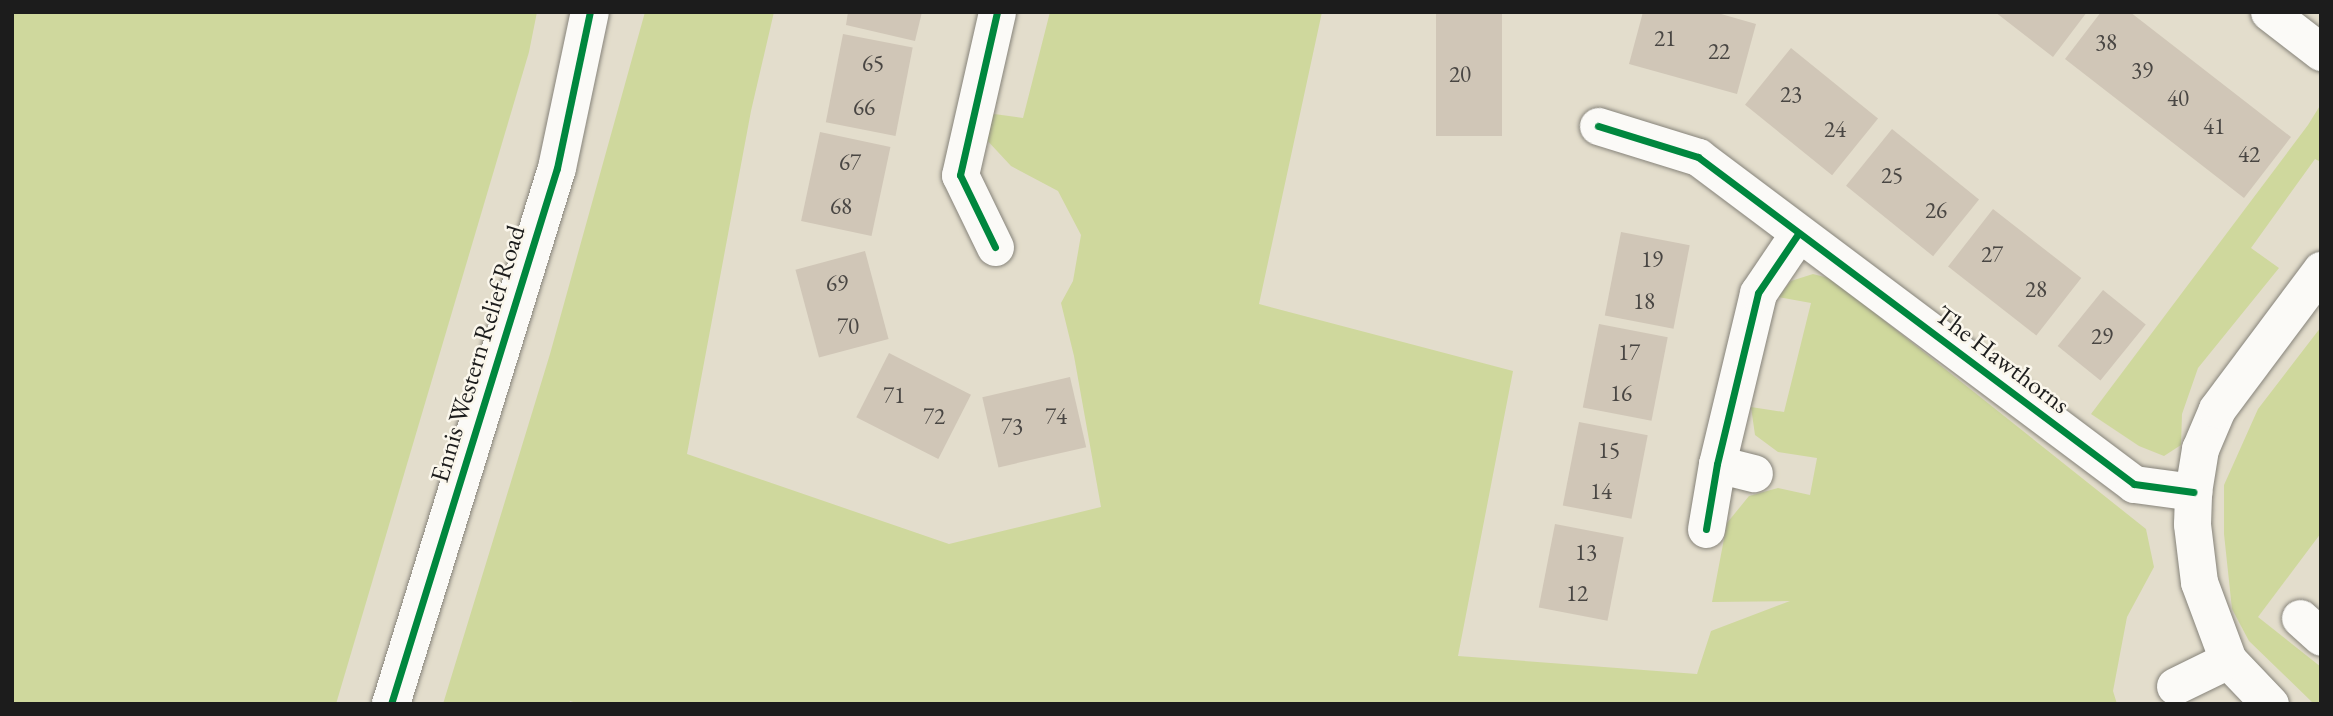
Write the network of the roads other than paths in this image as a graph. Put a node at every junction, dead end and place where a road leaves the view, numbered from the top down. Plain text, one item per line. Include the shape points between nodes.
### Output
1 (590, 12) edge
2 (997, 12) edge
3 (2269, 12) edge
4 (2321, 52) edge
5 (1598, 126) dead end
6 (1798, 234) junction
7 (995, 247) dead end
8 (2321, 270) edge
9 (1717, 464) junction
10 (1754, 473) dead end
11 (2193, 492) junction
12 (1706, 529) dead end
13 (2228, 660) junction
14 (2175, 686) dead end
15 (391, 704) edge
16 (2270, 704) edge

1 - 15 main road, Ennis Western Relief Road via 557,168
2 - 7 street via 960,175
3 - 4 street
5 - 6 street, The Hawthorns via 1698,157
6 - 9 street via 1758,293
6 - 11 street, The Hawthorns via 2134,484
8 - 11 street via 2217,409 2200,449
9 - 10 street
9 - 12 street
11 - 13 street via 2199,582
13 - 14 street
13 - 16 street

